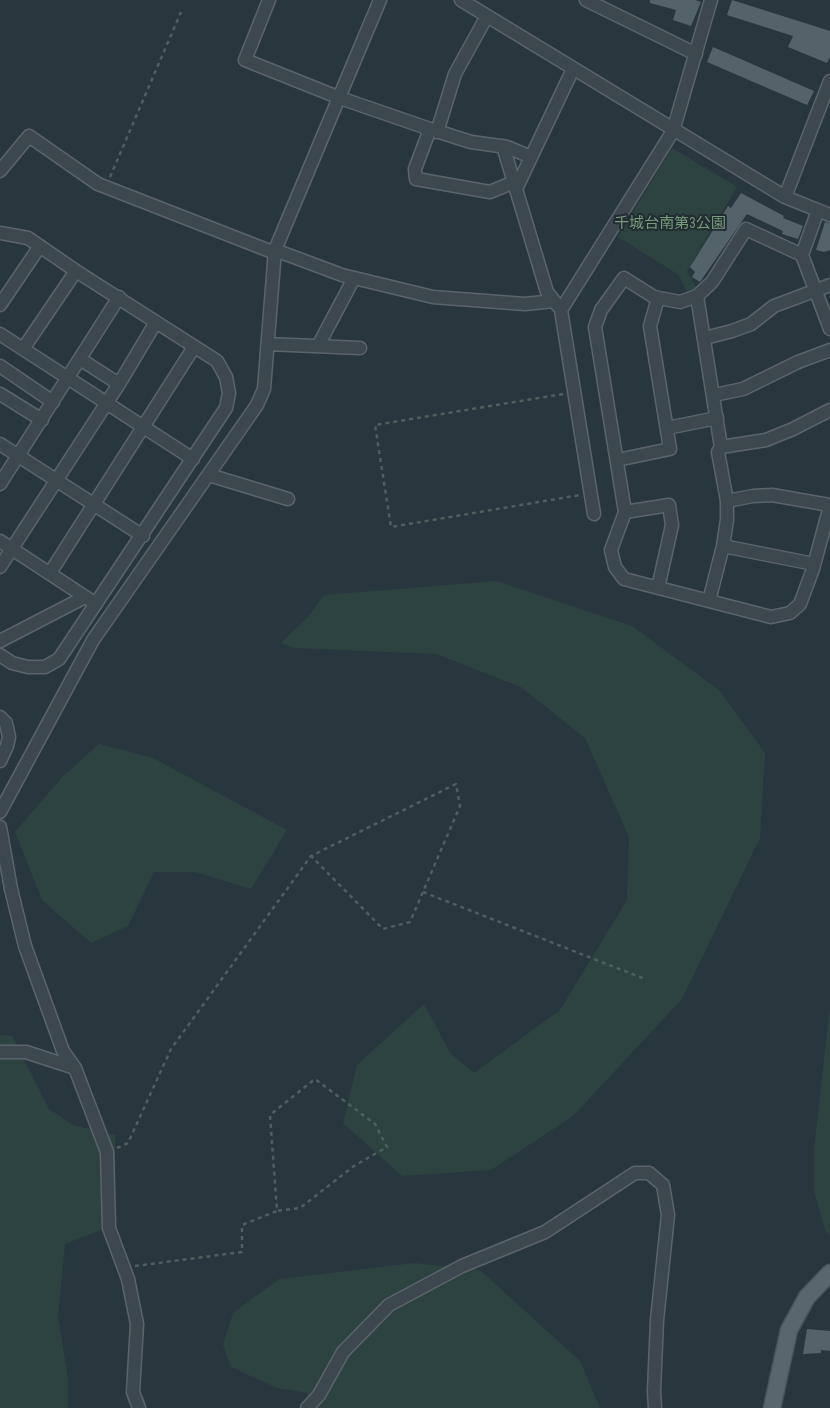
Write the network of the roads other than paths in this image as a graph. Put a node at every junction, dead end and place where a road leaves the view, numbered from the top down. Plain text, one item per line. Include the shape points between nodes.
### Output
1 (269, 0) edge
2 (380, 0) edge
3 (461, 0) edge
4 (586, 0) edge
5 (712, 0) edge
6 (487, 16) junction
7 (696, 54) junction
8 (573, 69) junction
9 (830, 81) edge
10 (340, 98) junction
11 (434, 130) junction
12 (673, 131) junction
13 (503, 146) junction
14 (531, 157) junction
15 (0, 171) edge
16 (515, 186) junction
17 (784, 197) junction
18 (824, 212) edge
19 (0, 233) edge
20 (40, 246) junction
21 (275, 251) junction
22 (802, 255) junction
23 (76, 271) junction
24 (354, 278) junction
25 (830, 285) edge
26 (815, 290) junction
27 (697, 296) junction
28 (119, 297) junction
29 (658, 298) junction
30 (0, 305) edge
31 (557, 305) junction
32 (156, 322) junction
33 (830, 329) edge
34 (0, 334) edge
35 (705, 338) junction
36 (268, 344) junction
37 (318, 346) junction
38 (194, 347) junction
39 (360, 348) dead end
40 (23, 349) junction
41 (830, 350) edge
42 (80, 359) junction
43 (0, 366) edge
44 (68, 378) junction
45 (119, 384) junction
46 (0, 394) edge
47 (714, 395) junction
48 (53, 402) junction
49 (106, 403) junction
50 (830, 410) edge
51 (717, 418) junction
52 (42, 420) junction
53 (145, 428) junction
54 (667, 428) junction
55 (0, 444) edge
56 (721, 447) junction
57 (19, 456) junction
58 (192, 459) junction
59 (617, 460) junction
60 (209, 475) junction
61 (56, 480) junction
62 (0, 484) edge
63 (288, 499) dead end
64 (726, 501) junction
65 (93, 504) junction
66 (830, 505) edge
67 (625, 512) junction
68 (594, 514) dead end
69 (143, 536) junction
70 (0, 541) edge
71 (723, 546) junction
72 (12, 549) junction
73 (814, 564) junction
74 (0, 567) edge
75 (50, 574) junction
76 (658, 588) junction
77 (90, 600) junction
78 (709, 601) junction
79 (0, 641) edge
80 (0, 655) edge
81 (0, 717) edge
82 (0, 761) edge
83 (0, 812) edge
84 (0, 827) edge
85 (0, 1052) edge
86 (75, 1068) junction
87 (830, 1273) edge
88 (138, 1408) edge
89 (307, 1408) edge
90 (655, 1408) edge
91 (772, 1408) edge

1 - 10 street via 245,60
2 - 10 street
3 - 6 street
4 - 7 street
5 - 7 street
6 - 8 street
6 - 11 street via 455,74
7 - 12 street
8 - 12 street
8 - 14 street
9 - 17 street
10 - 11 street
10 - 21 street
11 - 13 street via 471,142
11 - 16 street via 415,169 416,180 490,192
12 - 17 street
12 - 31 street
13 - 14 street
13 - 16 street
14 - 16 street
15 - 21 street via 30,136 98,184
16 - 31 street via 547,292
17 - 18 street
18 - 22 street
19 - 20 street via 28,238
20 - 23 street
20 - 30 street
21 - 24 street
21 - 36 street
22 - 26 street
22 - 27 street via 746,229 712,282
23 - 28 street
23 - 40 street
24 - 31 street via 460,301
24 - 37 street
25 - 26 street
26 - 33 street
26 - 35 street via 774,306 751,324
27 - 29 street via 680,302
27 - 35 street
28 - 32 street
28 - 42 street
29 - 54 street via 650,326
29 - 59 street via 624,278 601,310 595,327
31 - 68 street
32 - 38 street
32 - 45 street
34 - 40 street
35 - 47 street
36 - 37 street
36 - 60 street via 264,388 257,405
37 - 39 street
38 - 53 street
38 - 58 street via 217,361 226,377 229,393 226,408
40 - 44 street
41 - 47 street via 743,389
42 - 44 street
42 - 45 street
43 - 48 street
44 - 48 street
44 - 49 street
45 - 49 street
46 - 52 street
47 - 51 street
48 - 52 street
49 - 53 street
49 - 61 street
50 - 56 street via 766,440
51 - 54 street
51 - 56 street
52 - 57 street
53 - 58 street
53 - 65 street
54 - 59 street via 670,449
55 - 57 street
56 - 64 street via 718,452
57 - 61 street
57 - 62 street
58 - 69 street
59 - 67 street
60 - 63 street
60 - 83 street via 93,640
61 - 65 street
61 - 72 street
64 - 66 street via 772,495
64 - 71 street
65 - 69 street
65 - 75 street
66 - 73 street
67 - 76 street via 611,550 615,567 624,579
67 - 76 street via 669,506 672,526
69 - 77 street
70 - 72 street
71 - 73 street
71 - 78 street
72 - 74 street
72 - 75 street
73 - 78 street via 800,604 790,613 771,617
75 - 77 street
76 - 78 street
77 - 79 street
77 - 80 street via 60,660 45,667 28,667 12,663
81 - 82 street via 6,723 9,737
84 - 86 street via 26,946 63,1050
85 - 86 street via 26,1052
86 - 88 street via 107,1152 109,1228 124,1267 137,1324 134,1392
87 - 91 main road via 807,1297 789,1330
89 - 90 street via 319,1395 343,1352 388,1305 462,1266 545,1232 635,1173 649,1173 663,1185 668,1215 657,1320

